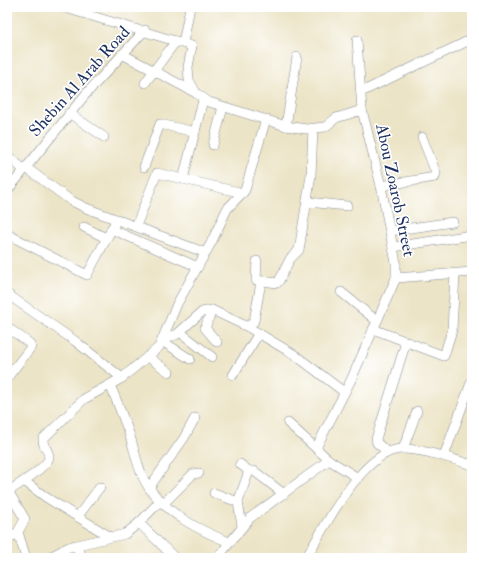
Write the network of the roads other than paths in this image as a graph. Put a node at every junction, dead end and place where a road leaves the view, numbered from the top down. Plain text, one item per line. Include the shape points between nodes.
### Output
1 (62, 7) edge
2 (190, 7) edge
3 (145, 30) junction
4 (472, 39) edge
5 (357, 40) dead end
6 (179, 42) junction
7 (122, 54) junction
8 (297, 57) dead end
9 (153, 72) junction
10 (145, 83) dead end
11 (361, 92) junction
12 (196, 93) junction
13 (203, 100) junction
14 (223, 107) junction
15 (362, 110) junction
16 (69, 113) junction
17 (266, 119) junction
18 (286, 126) junction
19 (313, 129) junction
20 (195, 132) junction
21 (104, 137) dead end
22 (422, 137) dead end
23 (213, 145) dead end
24 (7, 155) edge
25 (144, 167) dead end
26 (24, 168) junction
27 (183, 179) junction
28 (381, 186) junction
29 (7, 191) edge
30 (243, 193) junction
31 (308, 202) junction
32 (347, 206) dead end
33 (117, 219) junction
34 (453, 222) dead end
35 (136, 226) junction
36 (84, 227) dead end
37 (111, 229) junction
38 (390, 231) junction
39 (7, 234) edge
40 (472, 236) edge
41 (106, 238) junction
42 (393, 247) junction
43 (206, 253) junction
44 (257, 261) dead end
45 (198, 267) junction
46 (472, 272) edge
47 (455, 274) junction
48 (396, 278) junction
49 (258, 281) junction
50 (340, 292) dead end
51 (7, 294) edge
52 (212, 310) junction
53 (375, 325) junction
54 (7, 327) edge
55 (248, 327) junction
56 (180, 332) junction
57 (259, 333) junction
58 (162, 340) junction
59 (217, 342) dead end
60 (406, 342) junction
61 (148, 357) junction
62 (212, 357) dead end
63 (190, 359) dead end
64 (169, 372) dead end
65 (233, 375) dead end
66 (7, 378) edge
67 (122, 378) junction
68 (472, 380) edge
69 (110, 385) junction
70 (344, 392) junction
71 (417, 411) dead end
72 (195, 418) dead end
73 (288, 423) dead end
74 (316, 448) junction
75 (403, 449) junction
76 (387, 452) junction
77 (444, 456) junction
78 (329, 460) junction
79 (240, 464) dead end
80 (472, 465) edge
81 (249, 471) junction
82 (199, 473) dead end
83 (24, 481) junction
84 (356, 481) junction
85 (100, 487) dead end
86 (149, 488) junction
87 (8, 491) edge
88 (214, 493) dead end
89 (284, 494) junction
90 (162, 502) junction
91 (238, 502) junction
92 (78, 516) junction
93 (139, 523) junction
94 (242, 526) junction
95 (18, 532) junction
96 (109, 536) junction
97 (7, 540) edge
98 (229, 542) junction
99 (75, 545) junction
100 (26, 558) edge
101 (48, 558) edge
102 (83, 558) edge
103 (175, 558) edge
104 (217, 558) edge
105 (306, 558) edge

1 - 3 street
2 - 6 street
3 - 6 street
3 - 7 street, Shebin Al Arab Road
4 - 11 street
5 - 11 street, Abou Zoarob Street
6 - 9 street
6 - 12 street via 192,46 188,74
7 - 9 street
7 - 16 street, Shebin Al Arab Road
8 - 18 street
9 - 10 street
9 - 12 street
11 - 15 street, Abou Zoarob Street
12 - 13 street
13 - 14 street
13 - 20 street
14 - 17 street
14 - 23 street
15 - 19 street
15 - 28 street, Abou Zoarob Street
16 - 21 street
16 - 26 street, Shebin Al Arab Road
17 - 18 street
17 - 30 street
18 - 19 street
19 - 31 street via 313,164
20 - 25 street via 160,124
20 - 27 street
22 - 28 street via 436,173 435,177
24 - 26 street
26 - 29 street, Shebin Al Arab Road
26 - 33 street via 78,204
27 - 30 street
27 - 35 street via 156,174
28 - 38 street, Abou Zoarob Street
30 - 43 street via 227,209
31 - 32 street
31 - 49 street via 298,253 290,259 279,282
33 - 35 street
33 - 37 street
34 - 38 street
35 - 43 street
36 - 41 street
37 - 41 street
37 - 45 street
38 - 42 street, Abou Zoarob Street
39 - 41 street via 87,275
40 - 42 street
42 - 48 street, Abou Zoarob Street
43 - 45 street
44 - 49 street
45 - 58 street via 177,304
46 - 47 street
47 - 48 street
47 - 60 street via 452,330 444,356
48 - 53 street
49 - 55 street via 254,321
50 - 53 street
51 - 67 street
52 - 55 street
52 - 56 street via 202,312
52 - 59 street via 204,328
53 - 60 street
53 - 70 street
54 - 66 street via 31,345
55 - 57 street
56 - 58 street
56 - 62 street
57 - 65 street
57 - 70 street via 304,361
58 - 61 street
58 - 63 street
60 - 76 street via 376,439
61 - 64 street
61 - 67 street
67 - 69 street
68 - 77 street
69 - 83 street via 84,398 43,439 49,458
69 - 86 street via 141,473
70 - 74 street
71 - 75 street
72 - 86 street
73 - 74 street
74 - 78 street
75 - 76 street
75 - 77 street
76 - 84 street
77 - 80 street
78 - 84 street
78 - 89 street
79 - 81 street
81 - 89 street via 253,470
81 - 91 street
82 - 90 street via 193,474
83 - 87 street
83 - 92 street
84 - 105 street via 342,497
85 - 92 street
86 - 90 street
87 - 95 street via 25,519
88 - 91 street
89 - 94 street
90 - 93 street
90 - 98 street via 195,527
91 - 94 street
92 - 96 street
93 - 96 street via 125,534
93 - 103 street
94 - 98 street
95 - 97 street
95 - 100 street
96 - 99 street
98 - 104 street
99 - 101 street
99 - 102 street

